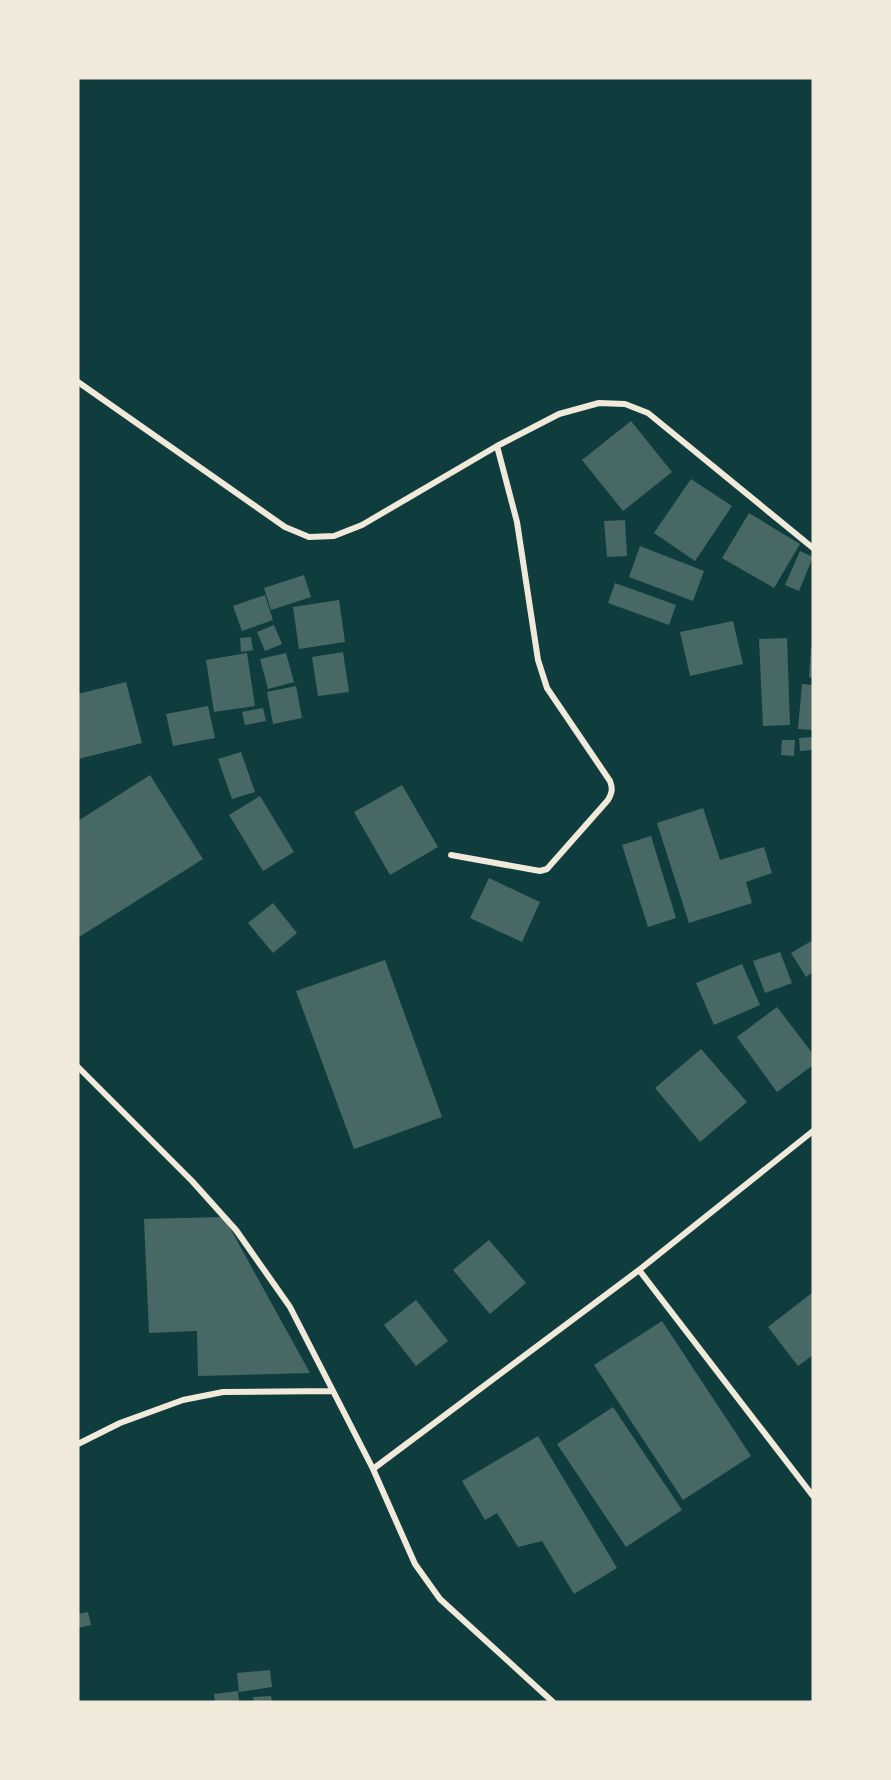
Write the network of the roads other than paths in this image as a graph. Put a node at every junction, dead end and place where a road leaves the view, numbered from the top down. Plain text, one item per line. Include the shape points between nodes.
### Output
1 (78, 382) edge
2 (497, 446) junction
3 (813, 548) edge
4 (451, 855) dead end
5 (78, 1067) edge
6 (813, 1131) edge
7 (639, 1270) junction
8 (333, 1392) junction
9 (78, 1444) edge
10 (373, 1469) junction
11 (813, 1496) edge
12 (553, 1702) edge

1 - 2 street via 285,526 309,537 334,536 362,525
2 - 3 street via 559,414 599,403 625,404 648,413
2 - 4 street via 517,522 538,660 547,688 613,788 608,800 547,869
5 - 8 street via 236,1230 290,1307
6 - 7 street
7 - 10 street
7 - 11 street
8 - 9 street via 223,1392 183,1400 120,1423
8 - 10 street
10 - 12 street via 415,1564 440,1599

